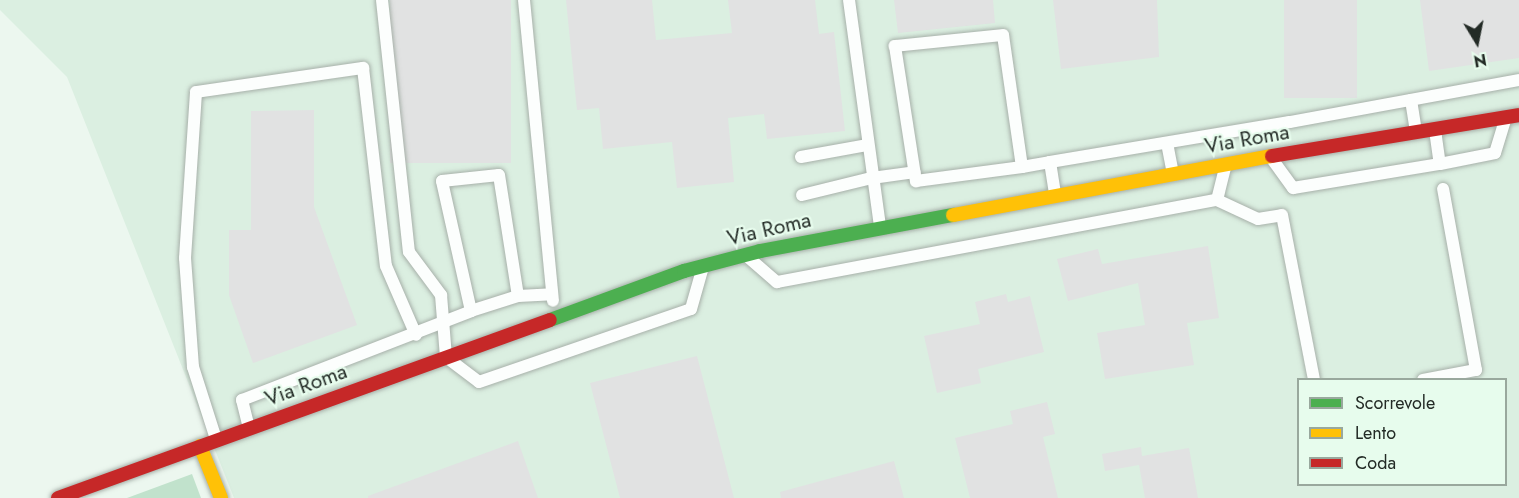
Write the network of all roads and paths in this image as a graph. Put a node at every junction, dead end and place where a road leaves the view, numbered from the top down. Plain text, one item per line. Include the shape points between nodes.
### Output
1 (381, 0) edge
2 (524, 0) edge
3 (849, 0) edge
4 (1519, 80) edge
5 (1411, 100) junction
6 (1513, 116) edge
7 (1434, 129) junction
8 (1416, 132) junction
9 (1293, 137) junction
10 (1167, 143) junction
11 (868, 146) junction
12 (801, 156) dead end
13 (1270, 156) junction
14 (1050, 162) junction
15 (1226, 164) junction
16 (1440, 164) junction
17 (1022, 166) junction
18 (915, 172) junction
19 (1173, 174) junction
20 (872, 177) junction
21 (1443, 189) dead end
22 (802, 195) dead end
23 (1055, 195) junction
24 (1217, 200) junction
25 (880, 226) junction
26 (746, 255) junction
27 (703, 266) junction
28 (552, 294) junction
29 (518, 296) junction
30 (471, 311) junction
31 (554, 318) junction
32 (442, 325) junction
33 (416, 335) junction
34 (446, 357) junction
35 (394, 359) junction
36 (1314, 378) edge
37 (1434, 378) edge
38 (249, 428) junction
39 (216, 440) junction
40 (200, 446) junction
41 (58, 498) edge
42 (221, 498) edge

1 - 32 lane via 409,252 441,294
2 - 28 lane
3 - 11 lane
4 - 5 lane
5 - 8 lane
5 - 9 lane
6 - 7 main road, Via Roma
6 - 16 lane via 1495,153
7 - 8 main road, Via Roma
7 - 16 lane
8 - 9 main road, Via Roma
9 - 10 lane
9 - 13 main road, Via Roma
10 - 14 lane
10 - 19 lane
11 - 12 lane
11 - 20 lane
13 - 15 main road, Via Roma
13 - 16 lane via 1293,188
14 - 17 lane
14 - 23 lane
15 - 19 main road, Via Roma
15 - 24 lane
17 - 18 lane via 916,182
17 - 18 lane via 1003,35 895,46
18 - 20 lane
19 - 23 main road, Via Roma
20 - 22 lane
20 - 25 lane
21 - 37 lane via 1476,370
23 - 25 main road, Via Roma
24 - 26 lane via 777,282
24 - 36 lane via 1258,219 1282,215
25 - 26 main road, Via Roma
26 - 27 main road, Via Roma
27 - 31 main road, Via Roma
27 - 34 lane via 691,309 479,382
28 - 29 lane
28 - 31 lane
29 - 30 lane
29 - 30 lane via 499,175 442,181
30 - 32 lane
31 - 34 main road, Via Roma
32 - 33 lane
32 - 34 lane
33 - 35 lane
33 - 39 lane via 386,266 363,68 196,92 185,258 193,367
34 - 35 main road, Via Roma
35 - 38 main road, Via Roma
35 - 38 lane via 242,400
38 - 39 main road, Via Roma
39 - 40 main road, Via Roma
40 - 41 main road, Via Roma
40 - 42 main road

